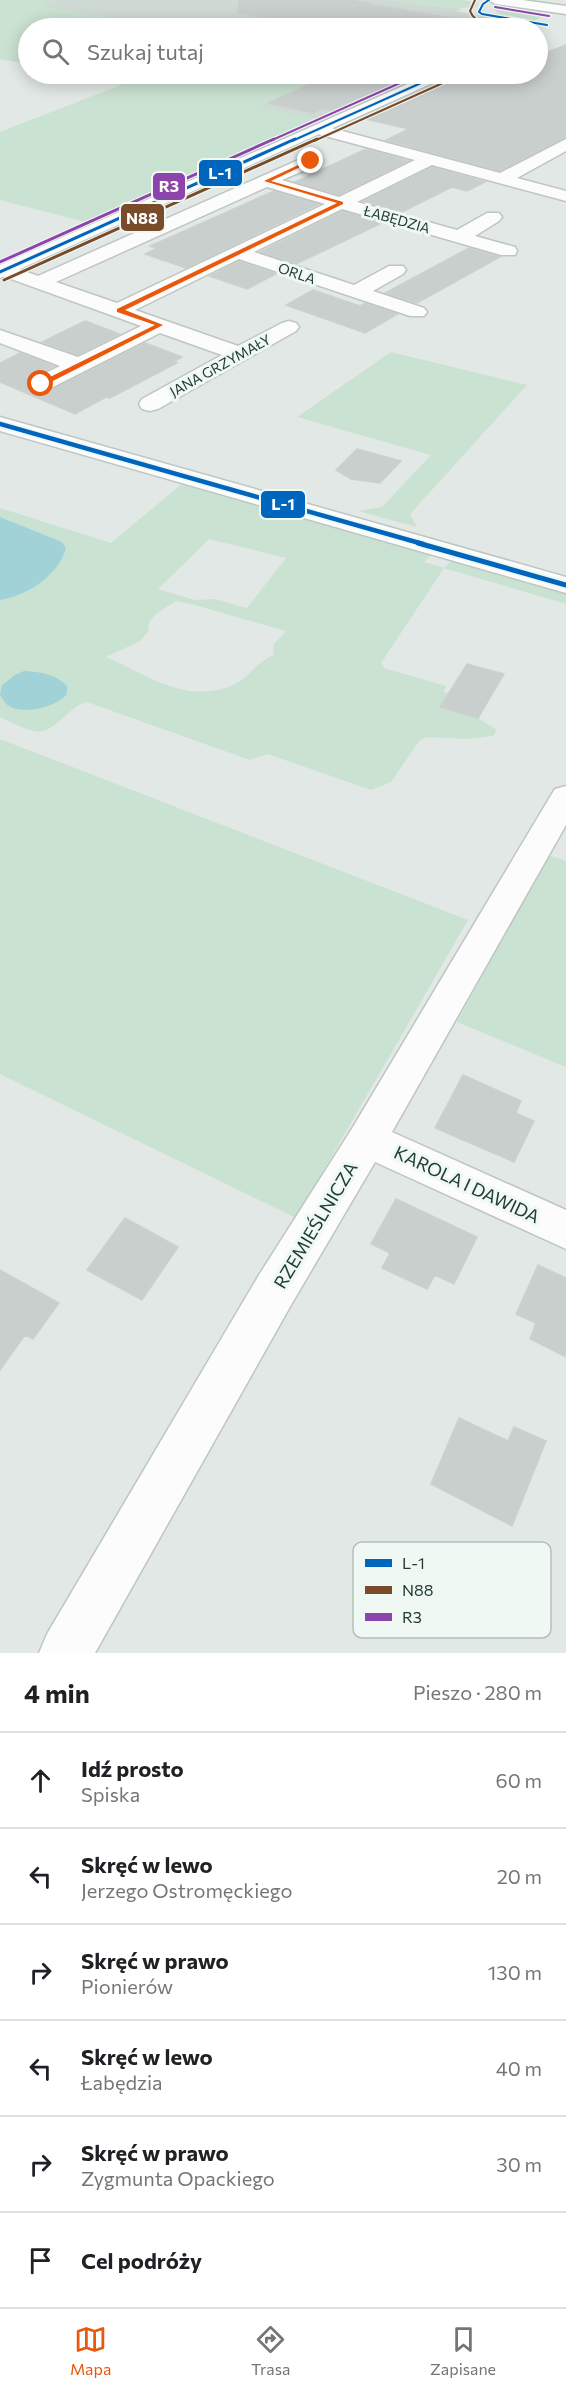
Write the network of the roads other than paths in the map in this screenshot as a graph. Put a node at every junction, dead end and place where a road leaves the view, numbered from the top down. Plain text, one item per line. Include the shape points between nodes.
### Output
1 (495, 0) edge
2 (566, 10) edge
3 (566, 15) edge
4 (548, 24) edge
5 (419, 84) edge
6 (320, 130) junction
7 (566, 144) edge
8 (431, 159) junction
9 (311, 161) dead end
10 (504, 178) junction
11 (266, 181) junction
12 (566, 196) edge
13 (342, 203) junction
14 (493, 217) dead end
15 (459, 237) junction
16 (508, 251) dead end
17 (238, 253) junction
18 (396, 270) dead end
19 (2, 271) edge
20 (40, 282) junction
21 (356, 292) junction
22 (119, 310) junction
23 (417, 312) dead end
24 (160, 325) junction
25 (289, 327) dead end
26 (0, 336) edge
27 (239, 354) junction
28 (78, 365) junction
29 (41, 384) dead end
30 (150, 404) dead end
31 (0, 424) edge
32 (566, 585) edge
33 (566, 797) edge
34 (367, 1139) junction
35 (566, 1230) edge
36 (66, 1653) edge

1 - 2 street
3 - 4 street
5 - 6 street
6 - 8 street
6 - 19 street
7 - 10 street
8 - 10 street
8 - 13 street
9 - 11 street
10 - 12 street
11 - 13 street, ŁABĘDZIA
11 - 20 street
13 - 15 street, ŁABĘDZIA
13 - 17 street
14 - 15 street
15 - 16 street, ŁABĘDZIA
17 - 21 street, ORLA
17 - 22 street
18 - 21 street
19 - 20 street
20 - 22 street
21 - 23 street, ORLA
22 - 24 street
24 - 27 street
24 - 28 street
25 - 27 street, JANA GRZYMAŁY
26 - 28 street
27 - 30 street, JANA GRZYMAŁY
28 - 29 street
31 - 32 street
33 - 34 street, RZEMIEŚLNICZA
34 - 35 street, KAROLA I DAWIDA
34 - 36 street, RZEMIEŚLNICZA via 275,1290

